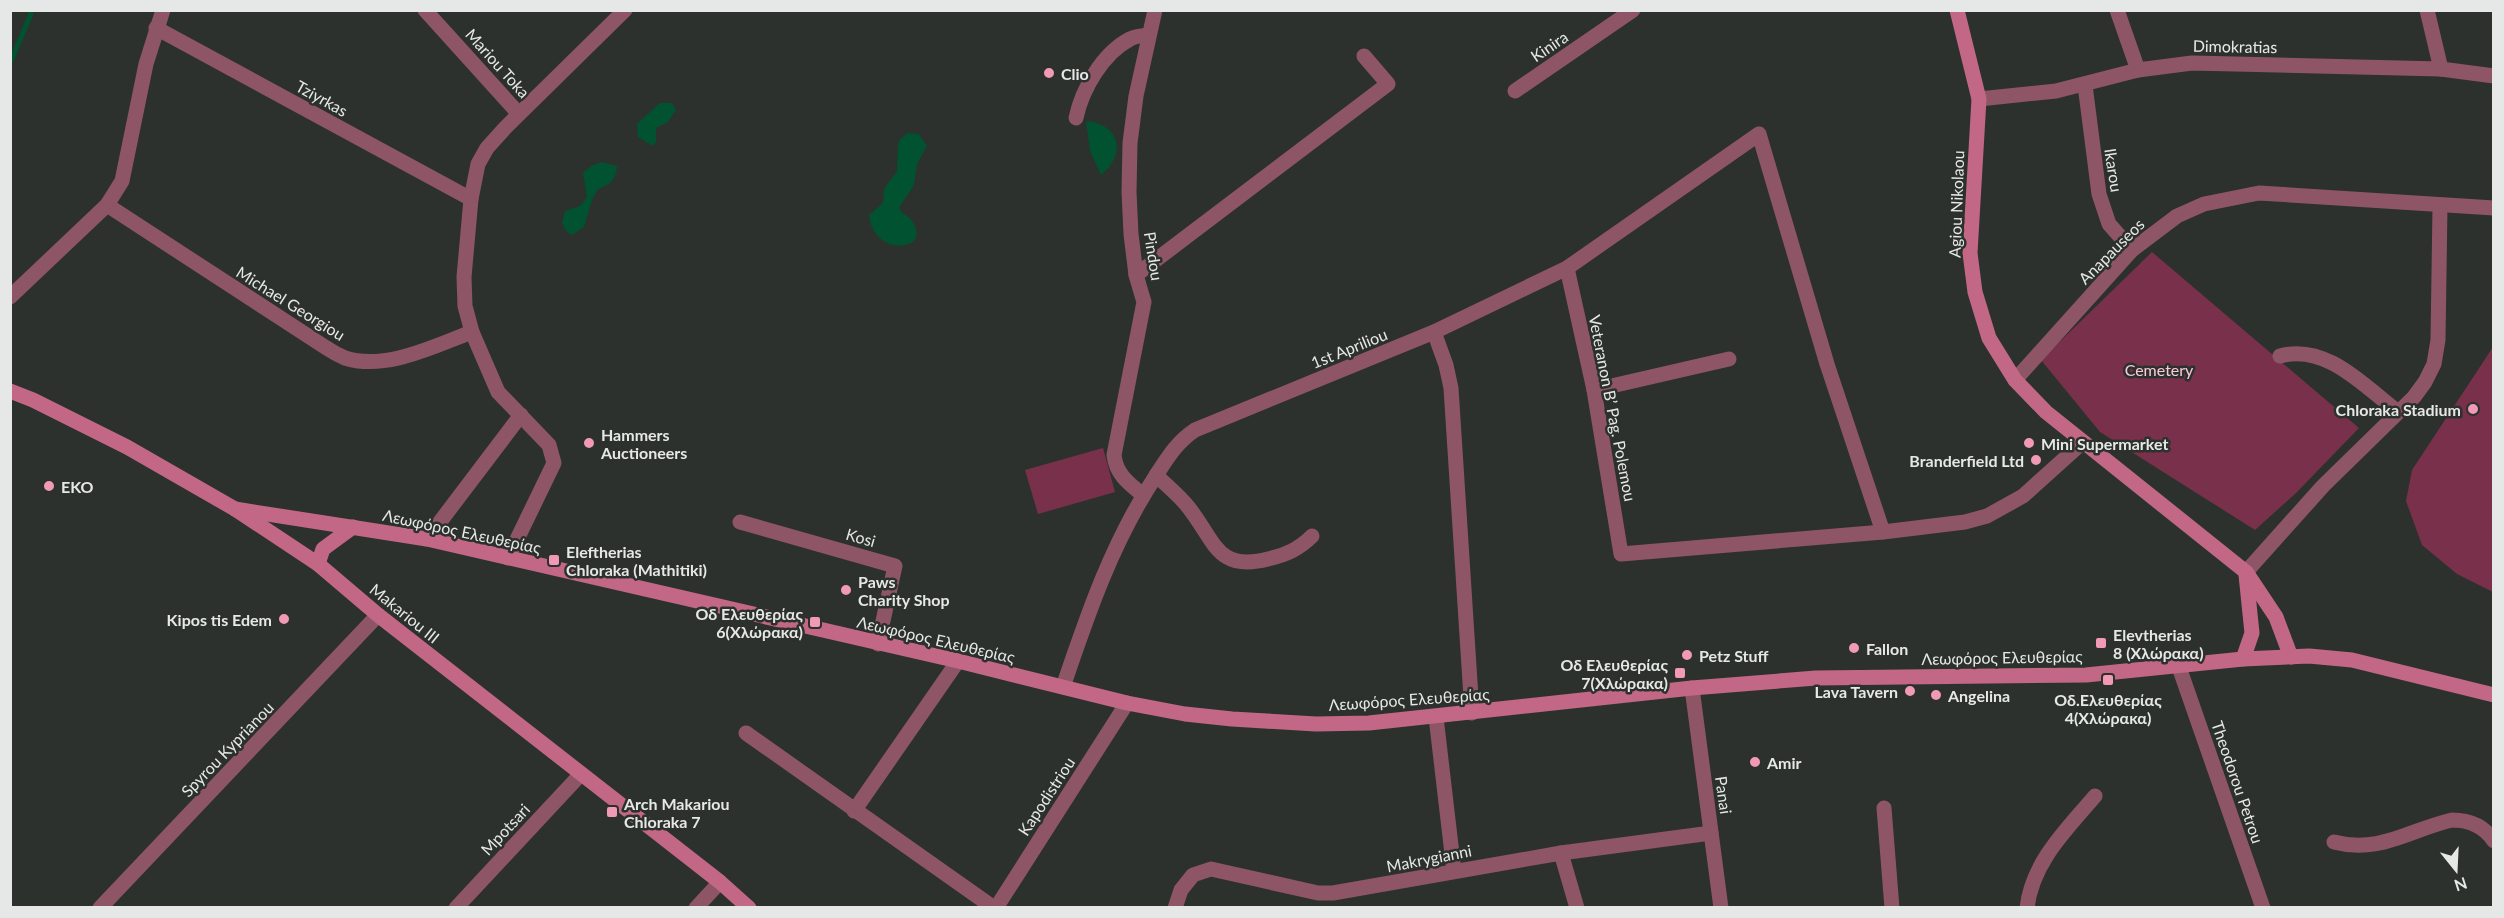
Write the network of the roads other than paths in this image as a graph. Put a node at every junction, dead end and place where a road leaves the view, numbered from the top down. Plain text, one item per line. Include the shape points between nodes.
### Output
1 (164, 10) edge
2 (425, 10) edge
3 (625, 10) edge
4 (1155, 10) edge
5 (1633, 10) edge
6 (1957, 10) edge
7 (2118, 10) edge
8 (2427, 10) edge
9 (156, 28) junction
10 (1148, 35) junction
11 (1364, 56) dead end
12 (2441, 69) junction
13 (2138, 70) junction
14 (2493, 76) edge
15 (2085, 85) junction
16 (1515, 91) dead end
17 (1979, 99) junction
18 (519, 114) junction
19 (1076, 118) dead end
20 (471, 199) junction
21 (107, 205) junction
22 (2440, 206) junction
23 (2493, 208) edge
24 (2132, 250) junction
25 (1567, 268) junction
26 (1137, 275) junction
27 (10, 297) edge
28 (1434, 332) junction
29 (472, 333) junction
30 (2280, 356) dead end
31 (1729, 359) dead end
32 (2015, 380) junction
33 (1594, 390) junction
34 (10, 391) edge
35 (2398, 412) junction
36 (521, 415) junction
37 (2083, 442) junction
38 (1156, 475) junction
39 (1143, 495) junction
40 (235, 509) junction
41 (740, 522) dead end
42 (353, 527) junction
43 (1883, 532) junction
44 (1312, 536) dead end
45 (427, 539) junction
46 (508, 558) junction
47 (318, 564) junction
48 (2246, 572) junction
49 (378, 615) junction
50 (878, 644) junction
51 (2291, 657) junction
52 (2243, 660) junction
53 (958, 661) junction
54 (2179, 667) junction
55 (1063, 687) junction
56 (1692, 688) junction
57 (2493, 695) edge
58 (1127, 703) junction
59 (1472, 713) junction
60 (1436, 717) junction
61 (746, 733) dead end
62 (581, 774) junction
63 (2095, 796) dead end
64 (1884, 808) dead end
65 (854, 811) junction
66 (1710, 833) junction
67 (2493, 841) edge
68 (2334, 842) dead end
69 (1561, 853) junction
70 (1454, 871) junction
71 (720, 882) junction
72 (1318, 900) edge
73 (2260, 907) edge
74 (100, 908) edge
75 (456, 908) edge
76 (696, 908) edge
77 (748, 908) edge
78 (995, 908) edge
79 (1175, 908) edge
80 (1577, 908) edge
81 (1721, 908) edge
82 (1892, 908) edge
83 (2027, 908) edge

1 - 9 street
2 - 18 street, Mariou Toka
3 - 18 street
4 - 10 street, Pindou
5 - 16 street, Kinira
6 - 17 main road, Agiou Nikolaou
7 - 13 street
8 - 12 street
9 - 20 street, Tziyrkas
9 - 21 street via 122,181
10 - 19 street via 1117,47 1103,63 1084,93
10 - 26 street, Pindou via 1130,143 1129,192
11 - 26 street via 1388,84
12 - 13 street, Dimokratias via 2192,63
12 - 14 street, Dimokratias
13 - 15 street, Dimokratias
15 - 17 street, Dimokratias
15 - 24 street, Ikarou via 2099,194 2109,224
17 - 32 main road, Agiou Nikolaou via 1970,253 1975,292 1989,338
18 - 20 street via 487,148 478,164
20 - 29 street via 464,294
21 - 27 street
21 - 29 street, Michael Georgiou via 345,358 375,362
22 - 23 street, Anapauseos
22 - 24 street, Anapauseos via 2259,193 2204,204 2176,216
22 - 35 street via 2438,340 2434,364 2425,382
24 - 32 street, Anapauseos
25 - 28 street, 1st Apriliou
25 - 33 street, Veteranon B’ Pag. Polemou
25 - 43 street, 1st Apriliou via 1759,134 1827,364
26 - 39 street, Pindou via 1144,302 1114,455 1122,476
28 - 38 street, 1st Apriliou via 1196,430 1183,438
28 - 59 street via 1451,388
29 - 36 street via 498,392
30 - 35 street via 2302,352 2335,364
31 - 33 street
32 - 37 main road, Agiou Nikolaou
33 - 43 street, Veteranon B’ Pag. Polemou via 1622,554
34 - 40 main road, Makariou III via 99,432
35 - 48 street via 2297,513
36 - 45 street
36 - 46 street via 549,445 554,463
37 - 43 street via 2023,496 1987,516 1942,526
37 - 48 main road, Agiou Nikolaou
38 - 39 street, 1st Apriliou
38 - 44 street via 1189,507 1221,554 1239,563 1282,556
39 - 55 street, 1st Apriliou via 1102,578
40 - 42 main road, Λεωφόρος Ελευθερίας
40 - 47 main road, Makariou III
41 - 50 street, Kosi via 895,566
42 - 45 main road, Λεωφόρος Ελευθερίας
42 - 47 main road via 323,549
45 - 46 main road, Λεωφόρος Ελευθερίας
46 - 50 main road, Λεωφόρος Ελευθερίας
47 - 49 main road, Makariou III
48 - 51 main road, Agiou Nikolaou via 2276,617
48 - 52 main road via 2252,633
49 - 62 main road, Makariou III
49 - 74 street, Spyrou Kyprianou
50 - 53 main road, Λεωφόρος Ελευθερίας
51 - 52 main road, Λεωφόρος Ελευθερίας
51 - 57 main road, Λεωφόρος Ελευθερίας via 2352,660
52 - 54 main road, Λεωφόρος Ελευθερίας
53 - 55 main road, Λεωφόρος Ελευθερίας
53 - 65 street
54 - 56 main road, Λεωφόρος Ελευθερίας via 2086,675 1816,678
54 - 73 street, Theodorou Petrou
55 - 58 main road, Λεωφόρος Ελευθερίας
56 - 59 main road, Λεωφόρος Ελευθερίας
56 - 66 street, Panai
58 - 60 main road, Λεωφόρος Ελευθερίας via 1185,714 1293,723 1369,723
58 - 78 street, Kapodistriou
59 - 60 main road, Λεωφόρος Ελευθερίας
60 - 70 street
61 - 65 street
62 - 71 main road, Makariou III
62 - 75 street, Mpotsari
63 - 83 street via 2041,865
64 - 82 street
65 - 78 street
66 - 69 street, Makrygianni
66 - 81 street, Panai
67 - 68 street via 2478,825 2452,820 2366,847
69 - 70 street, Makrygianni
69 - 80 street
70 - 72 street, Makrygianni
71 - 76 street
71 - 77 main road, Makariou III
72 - 79 street, Makrygianni via 1211,869 1193,875 1181,890

